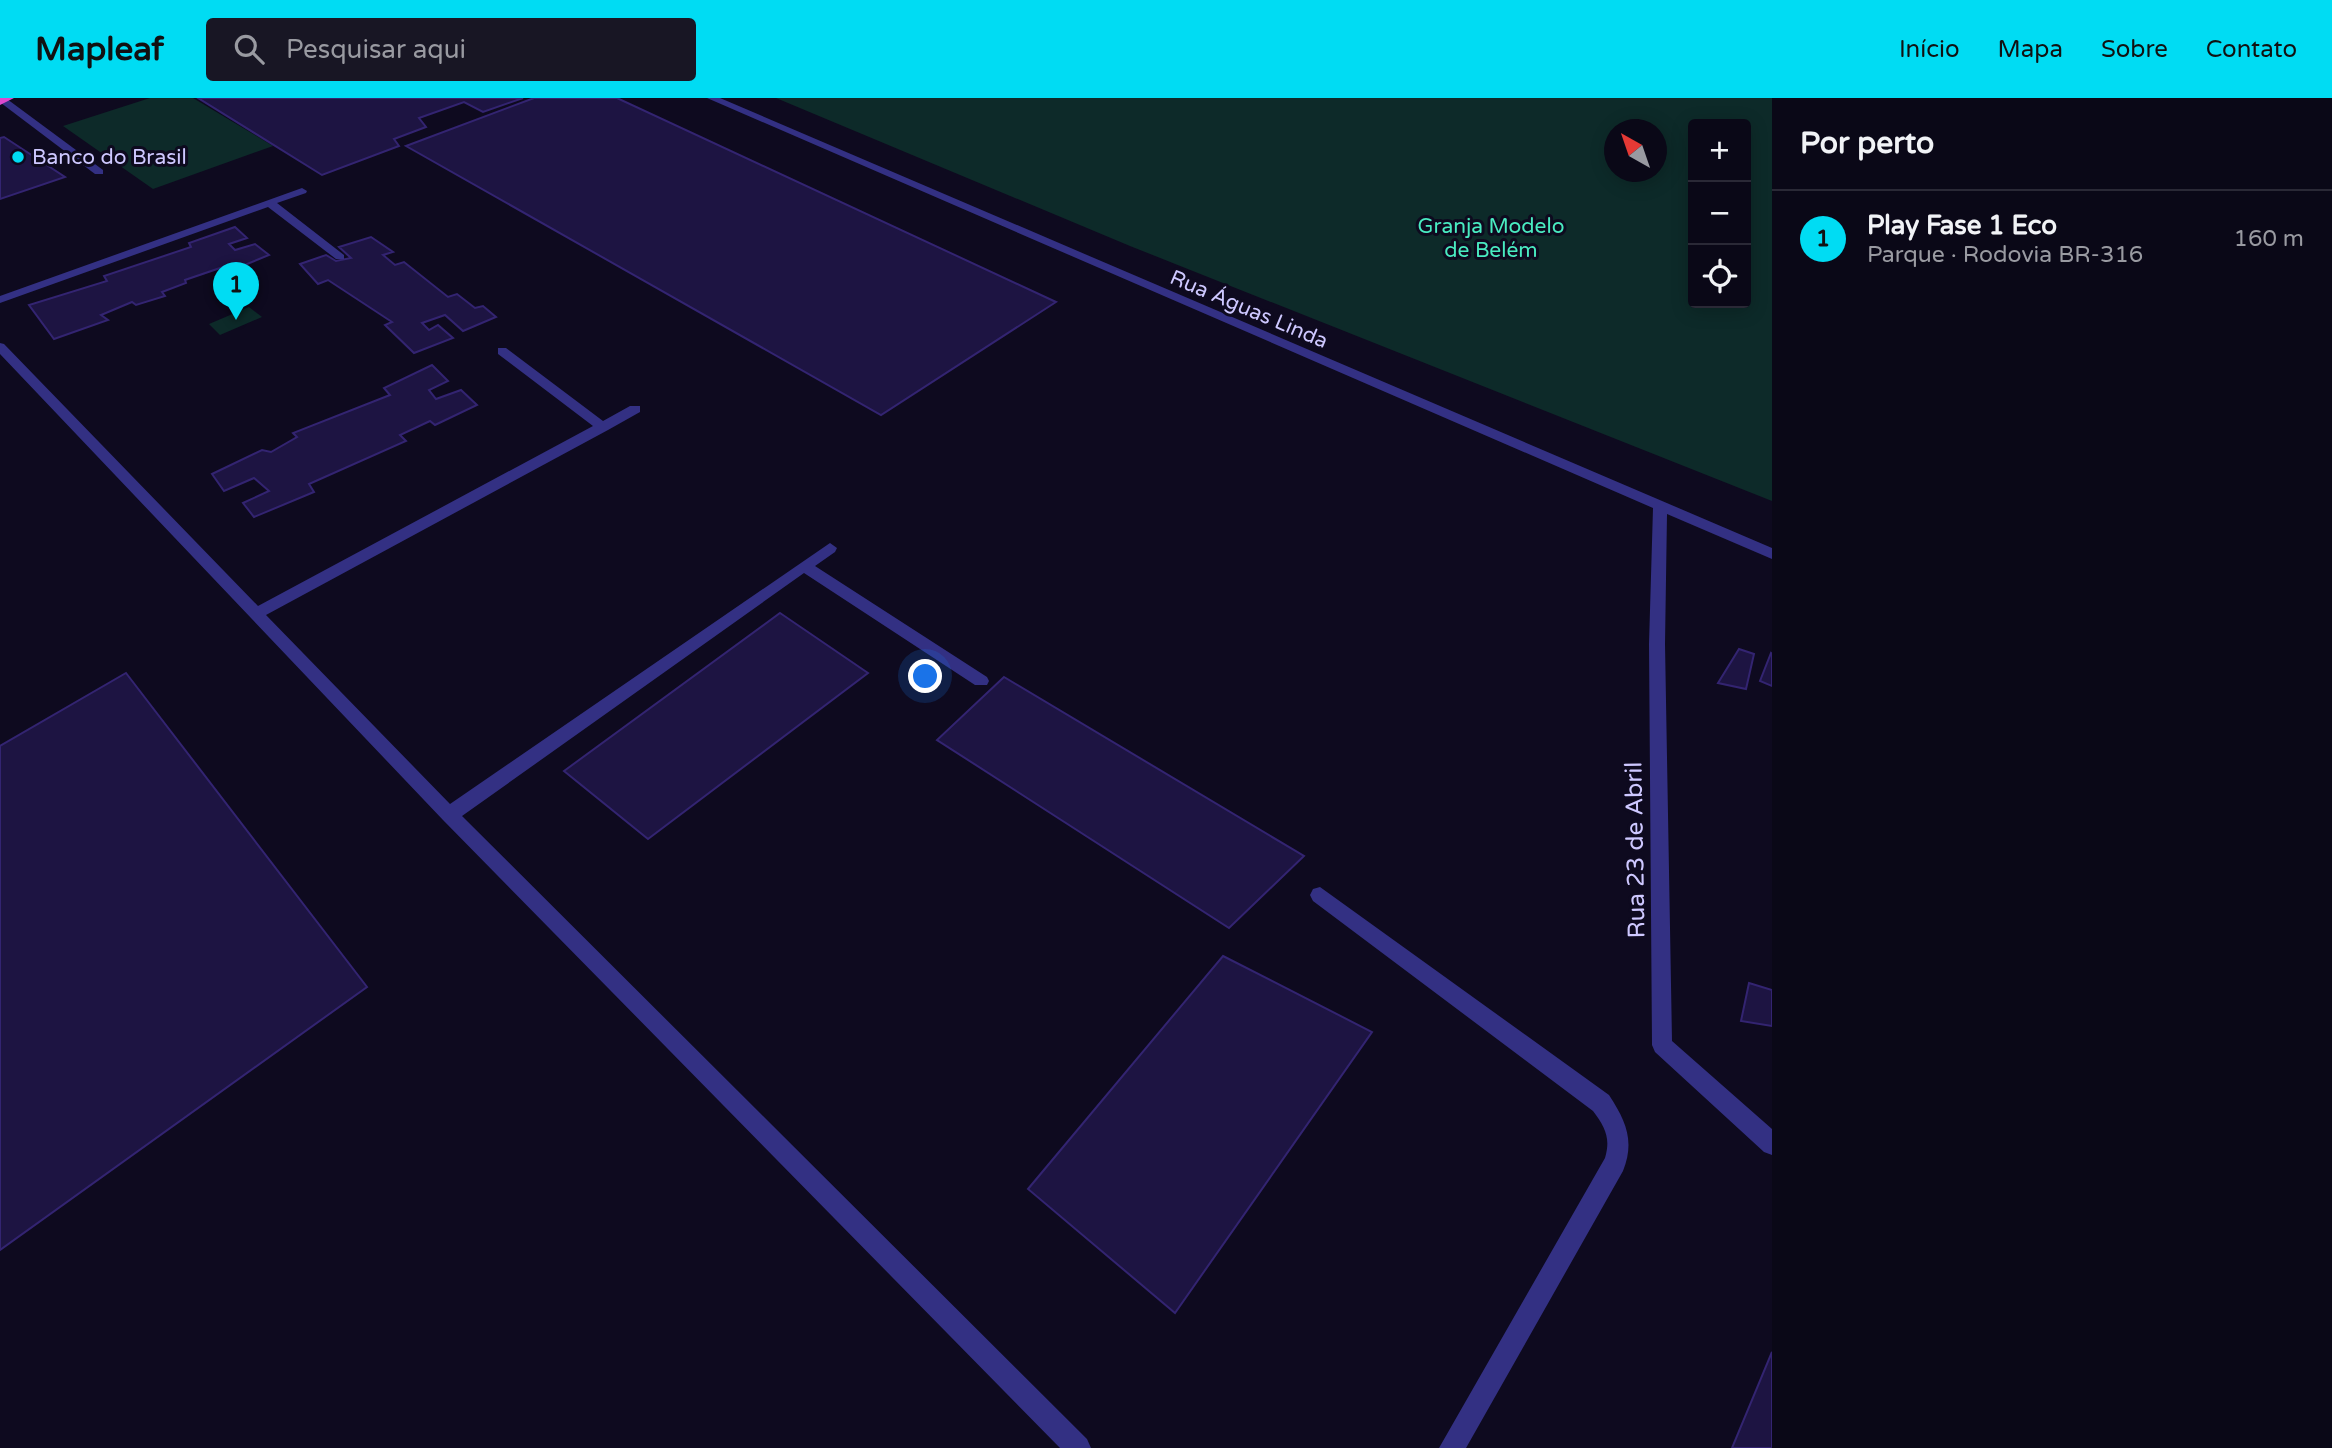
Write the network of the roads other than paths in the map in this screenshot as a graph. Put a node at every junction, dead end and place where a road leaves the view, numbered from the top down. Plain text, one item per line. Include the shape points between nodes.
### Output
1 (712, 98) edge
2 (4, 100) edge
3 (99, 172) dead end
4 (302, 191) dead end
5 (270, 203) junction
6 (340, 257) dead end
7 (0, 300) edge
8 (0, 346) edge
9 (502, 351) dead end
10 (635, 409) dead end
11 (603, 427) junction
12 (1660, 506) junction
13 (830, 548) dead end
14 (1772, 554) edge
15 (804, 566) junction
16 (257, 612) junction
17 (981, 681) dead end
18 (449, 815) junction
19 (1320, 895) dead end
20 (1772, 1144) edge
21 (1078, 1448) edge
22 (1452, 1448) edge

1 - 12 street, Rua Águas Linda
2 - 3 street
4 - 5 street
5 - 6 street
5 - 7 street
8 - 16 street
9 - 11 street
10 - 11 street
11 - 16 street
12 - 14 street, Rua Águas Linda
12 - 20 street, Rua 23 de Abril via 1657,644 1662,1045
13 - 15 street
15 - 17 street
15 - 18 street
16 - 18 street
18 - 21 street
19 - 22 street via 1601,1103 1621,1146

